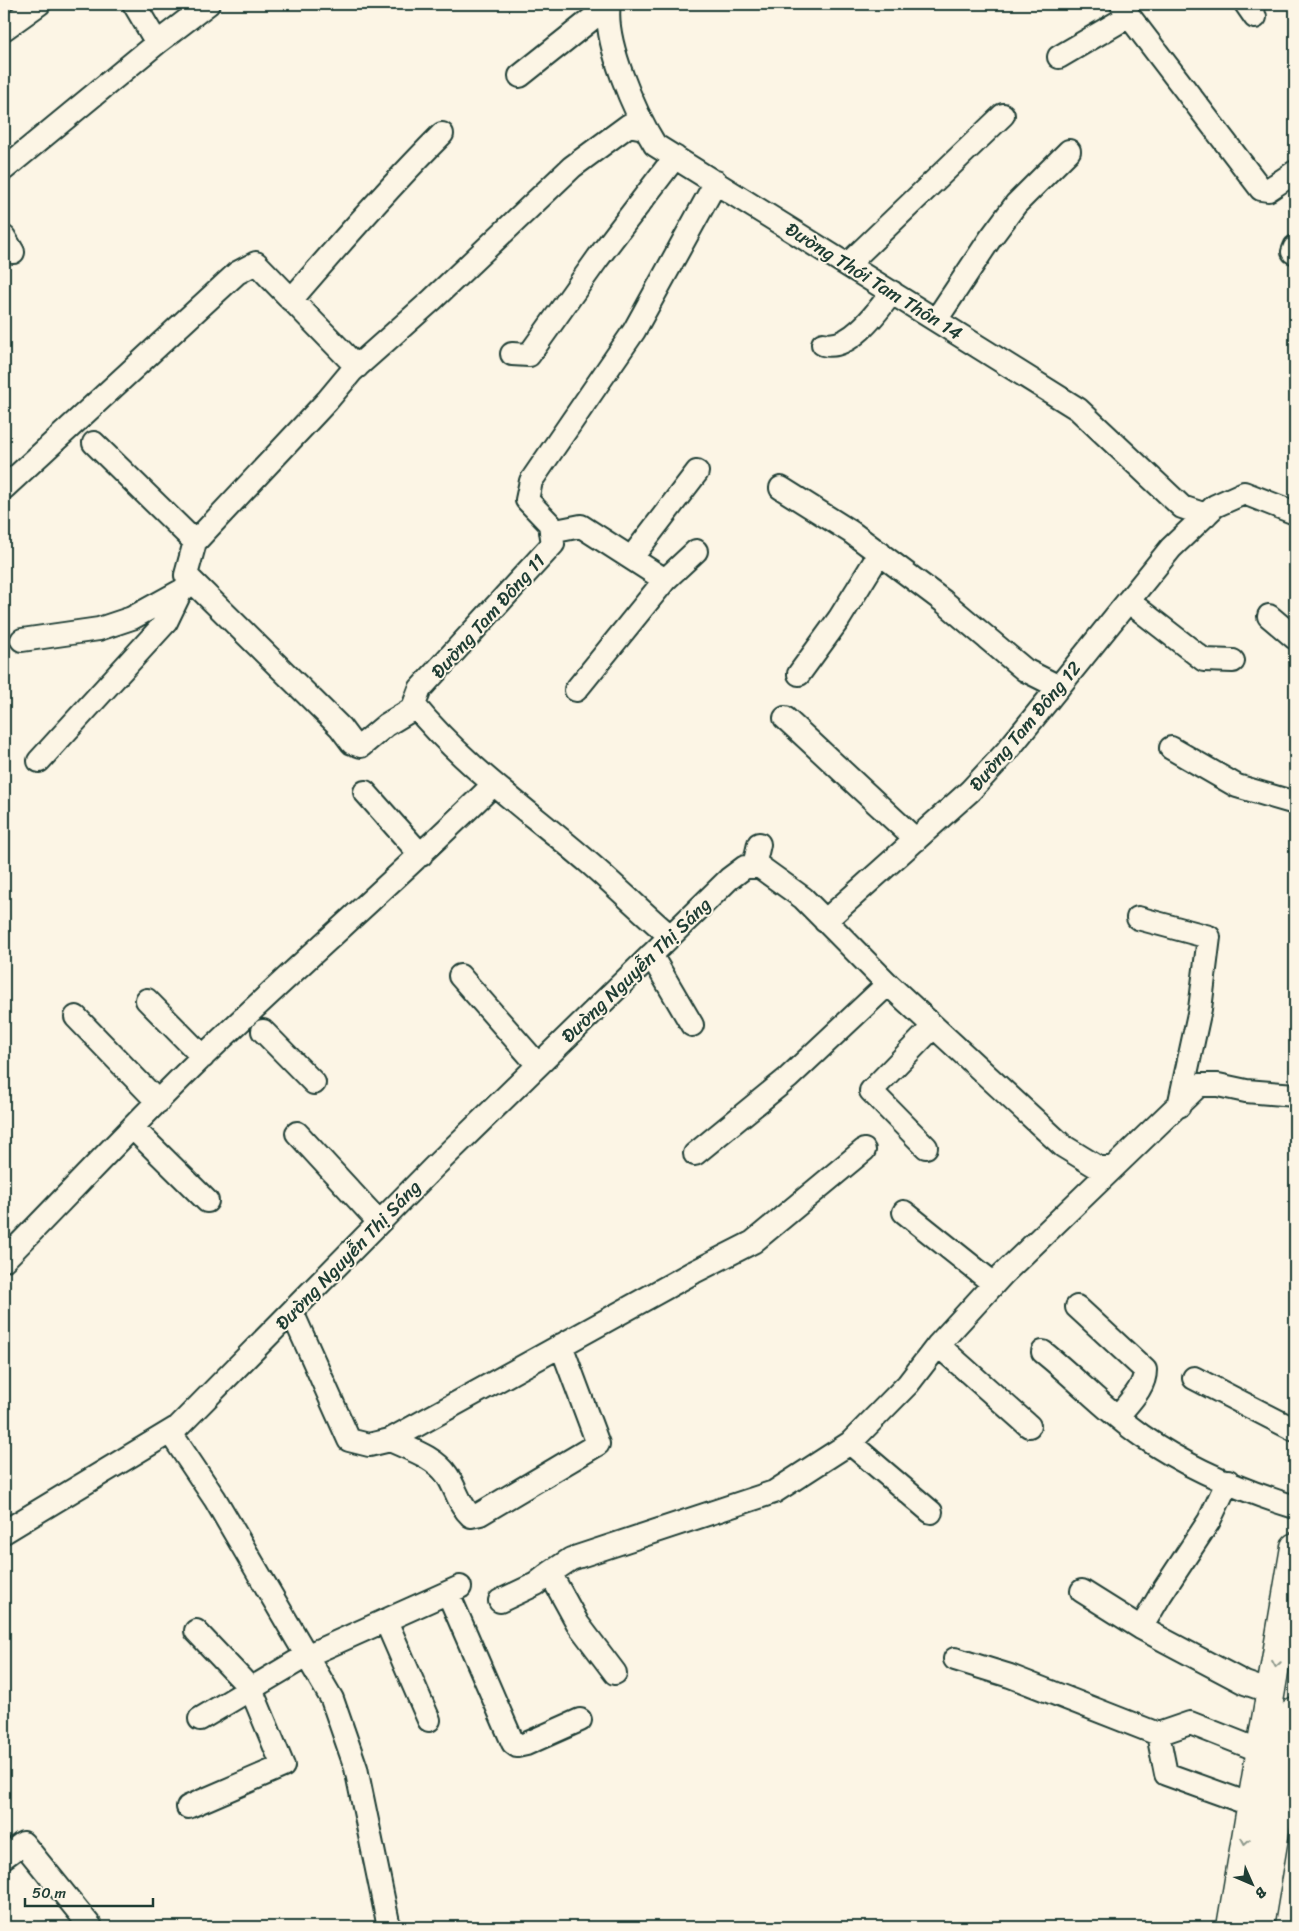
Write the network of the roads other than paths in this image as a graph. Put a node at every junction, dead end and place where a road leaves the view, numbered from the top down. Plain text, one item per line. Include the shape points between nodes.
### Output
1 (39, 4) edge
2 (134, 4) edge
3 (208, 4) edge
4 (608, 5) edge
5 (1125, 10) edge
6 (4, 29) edge
7 (157, 43) junction
8 (1059, 57) dead end
9 (520, 76) dead end
10 (1003, 115) dead end
11 (644, 128) junction
12 (442, 134) dead end
13 (1069, 151) dead end
14 (676, 158) junction
15 (4, 169) edge
16 (1295, 172) edge
17 (716, 182) junction
18 (848, 264) junction
19 (892, 292) junction
20 (292, 300) junction
21 (936, 320) junction
22 (823, 344) dead end
23 (512, 354) dead end
24 (357, 367) junction
25 (94, 443) dead end
26 (697, 472) dead end
27 (4, 488) edge
28 (781, 488) dead end
29 (1295, 513) edge
30 (1206, 514) junction
31 (551, 532) junction
32 (195, 542) junction
33 (696, 551) dead end
34 (880, 553) junction
35 (632, 557) junction
36 (665, 580) junction
37 (188, 587) junction
38 (1128, 601) junction
39 (1270, 616) dead end
40 (1295, 638) edge
41 (22, 640) dead end
42 (1233, 661) dead end
43 (799, 674) dead end
44 (1059, 687) junction
45 (576, 690) dead end
46 (414, 705) junction
47 (785, 718) dead end
48 (1170, 748) dead end
49 (39, 761) dead end
50 (493, 784) junction
51 (366, 792) dead end
52 (1295, 803) edge
53 (916, 840) junction
54 (421, 855) junction
55 (1138, 918) dead end
56 (825, 921) junction
57 (670, 936) junction
58 (651, 955) junction
59 (460, 976) dead end
60 (888, 984) junction
61 (147, 1000) dead end
62 (76, 1017) dead end
63 (692, 1025) dead end
64 (933, 1027) junction
65 (263, 1032) dead end
66 (203, 1056) junction
67 (538, 1065) junction
68 (314, 1083) dead end
69 (1295, 1095) edge
70 (158, 1102) junction
71 (1179, 1106) junction
72 (133, 1128) junction
73 (297, 1133) dead end
74 (926, 1147) dead end
75 (864, 1150) dead end
76 (695, 1154) dead end
77 (1113, 1168) junction
78 (207, 1201) dead end
79 (904, 1212) dead end
80 (379, 1222) junction
81 (4, 1260) edge
82 (994, 1284) junction
83 (1077, 1307) dead end
84 (292, 1312) junction
85 (561, 1345) junction
86 (938, 1345) junction
87 (1043, 1352) dead end
88 (1194, 1378) dead end
89 (1118, 1416) junction
90 (1028, 1426) dead end
91 (1295, 1430) edge
92 (170, 1432) junction
93 (390, 1440) junction
94 (850, 1443) junction
95 (1228, 1482) junction
96 (1295, 1508) edge
97 (931, 1512) dead end
98 (7, 1525) edge
99 (1295, 1547) edge
100 (550, 1573) junction
101 (1082, 1591) dead end
102 (500, 1601) dead end
103 (386, 1621) junction
104 (1141, 1628) junction
105 (1289, 1628) edge
106 (196, 1631) dead end
107 (306, 1656) junction
108 (955, 1659) dead end
109 (615, 1672) dead end
110 (251, 1688) junction
111 (1271, 1692) junction
112 (1295, 1711) edge
113 (200, 1719) dead end
114 (428, 1720) dead end
115 (580, 1720) dead end
116 (1158, 1734) junction
117 (1261, 1751) junction
118 (1252, 1805) junction
119 (188, 1807) dead end
120 (4, 1857) edge
121 (91, 1927) edge
122 (389, 1927) edge
123 (1231, 1927) edge
124 (1259, 1927) edge

1 - 6 street
2 - 7 street
3 - 7 street
4 - 9 street
4 - 11 street, Đường Thới Tam Thôn 14 via 614,53
5 - 8 street
5 - 16 street via 1261,189 1268,190
7 - 15 street
10 - 18 street
11 - 14 street, Đường Thới Tam Thôn 14 via 655,145
11 - 24 street via 629,125 572,167
12 - 20 street via 393,182
13 - 21 street via 1016,204
14 - 17 street, Đường Thới Tam Thôn 14
14 - 23 street via 598,258 529,355
17 - 18 street, Đường Thới Tam Thôn 14
17 - 31 street, Đường Tam Đông 11 via 634,331 531,481 527,500 550,524
18 - 19 street, Đường Thới Tam Thôn 14
19 - 21 street, Đường Thới Tam Thôn 14
19 - 22 street via 872,318 852,336 841,343
20 - 24 street
20 - 27 street via 256,263 237,273
21 - 30 street, Đường Thới Tam Thôn 14 via 1078,409 1182,507
24 - 32 street
25 - 32 street
26 - 35 street
28 - 34 street
29 - 30 street, Đường Tam Đông 12 via 1244,493 1215,506
30 - 38 street, Đường Tam Đông 12 via 1171,548
31 - 35 street via 581,526
31 - 46 street, Đường Tam Đông 11 via 553,544 420,689
32 - 37 street via 186,575
33 - 36 street
34 - 43 street via 839,619
34 - 44 street via 1025,670
35 - 36 street
36 - 45 street
37 - 41 street via 132,618 99,629
37 - 46 street via 340,727 352,743 362,746
37 - 49 street via 166,622
38 - 42 street via 1204,660
38 - 44 street, Đường Tam Đông 12
39 - 40 street
44 - 53 street, Đường Tam Đông 12 via 970,791
46 - 50 street
47 - 53 street
48 - 52 street via 1237,786
50 - 54 street
50 - 57 street via 588,862
51 - 54 street
53 - 56 street, Đường Tam Đông 12
54 - 66 street
55 - 71 street via 1209,938 1200,1008
56 - 57 street, Đường Nguyễn Thị Sáng via 803,898 760,867 756,855
56 - 60 street, Đường Nguyễn Thị Sáng
57 - 58 street, Đường Nguyễn Thị Sáng
58 - 63 street
58 - 67 street, Đường Nguyễn Thị Sáng
59 - 67 street
60 - 64 street, Đường Nguyễn Thị Sáng
60 - 76 street via 788,1078
61 - 66 street
62 - 70 street
64 - 74 street via 871,1091
64 - 77 street, Đường Nguyễn Thị Sáng via 1063,1146 1099,1168
65 - 68 street
66 - 70 street
67 - 80 street, Đường Nguyễn Thị Sáng
69 - 71 street via 1199,1085
70 - 72 street
71 - 77 street
72 - 78 street
72 - 81 street
73 - 80 street
75 - 85 street via 753,1242
77 - 82 street
79 - 82 street
80 - 84 street, Đường Nguyễn Thị Sáng
82 - 86 street
83 - 89 street via 1145,1370 1139,1389
84 - 92 street, Đường Nguyễn Thị Sáng
84 - 93 street via 349,1440 369,1445
85 - 93 street
85 - 93 street via 598,1444 480,1514 471,1516 464,1509 446,1474 429,1458
86 - 90 street
86 - 94 street via 908,1384
87 - 89 street
88 - 91 street
89 - 95 street via 1142,1436 1194,1467
92 - 98 street, Đường Nguyễn Thị Sáng
92 - 107 street via 215,1499
94 - 97 street
94 - 100 street via 774,1492 571,1559
95 - 96 street
95 - 104 street via 1209,1521
99 - 105 main road
100 - 102 street via 536,1584
100 - 109 street via 578,1624
101 - 104 street
103 - 107 street
103 - 114 street
103 - 115 street via 454,1590 514,1743 517,1746 526,1744
104 - 111 street via 1245,1683
105 -> 111 main road
106 - 110 street
107 - 110 street
107 - 122 street via 332,1699 356,1768
108 - 116 street via 1010,1676
110 - 113 street
110 - 119 street via 283,1766
111 - 117 main road
112 - 124 main road
116 - 117 street via 1190,1723
116 - 118 street via 1166,1774
117 - 118 main road
118 -> 123 main road
120 - 121 street via 23,1843

